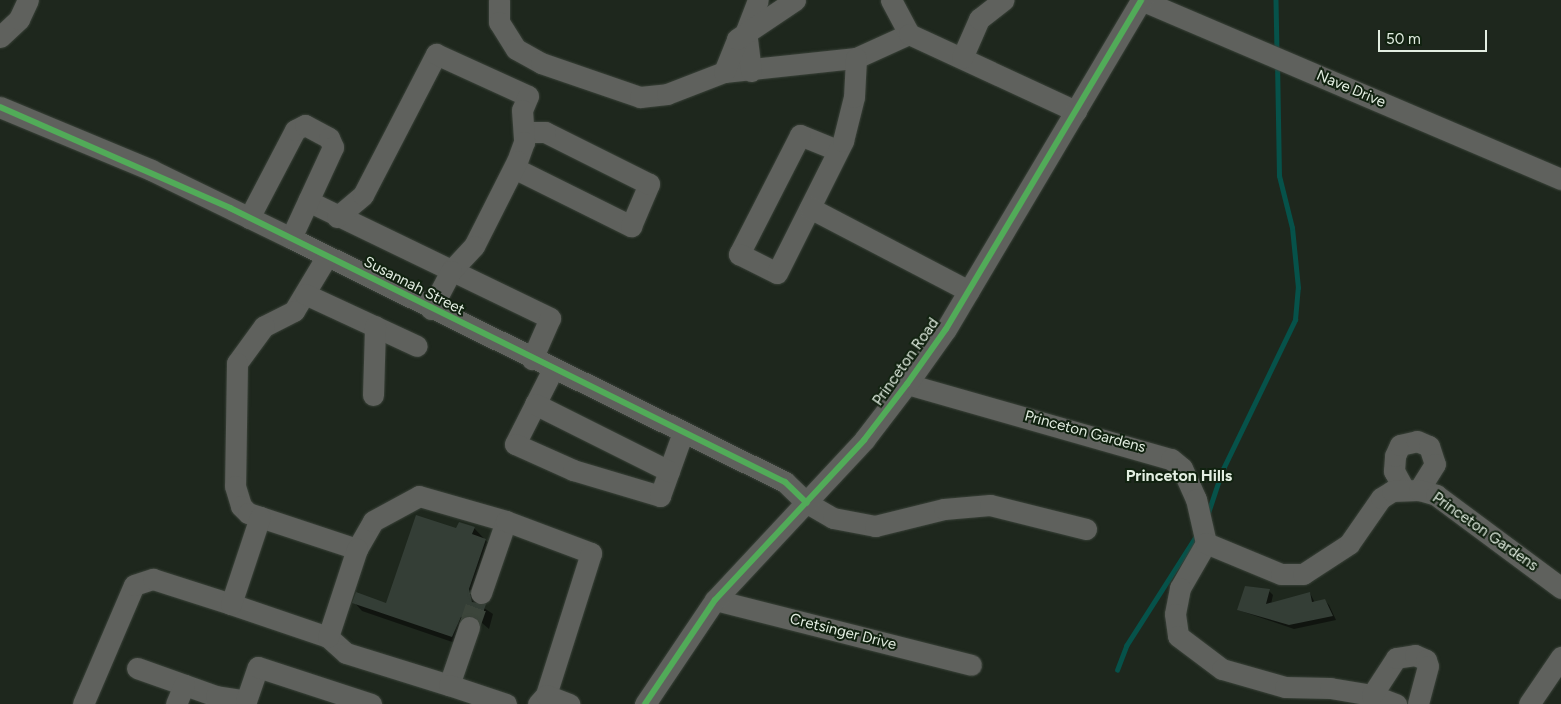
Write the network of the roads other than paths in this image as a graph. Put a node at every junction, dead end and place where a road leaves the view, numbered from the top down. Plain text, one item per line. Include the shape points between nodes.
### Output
1 (28, 0) edge
2 (499, 0) edge
3 (758, 0) edge
4 (795, 0) edge
5 (890, 0) edge
6 (1003, 0) edge
7 (1141, 0) edge
8 (746, 31) junction
9 (908, 34) junction
10 (0, 37) edge
11 (856, 58) junction
12 (962, 58) junction
13 (751, 71) junction
14 (724, 72) junction
15 (0, 108) edge
16 (1076, 111) junction
17 (524, 132) junction
18 (837, 150) junction
19 (514, 168) junction
20 (1561, 178) edge
21 (308, 201) junction
22 (810, 208) junction
23 (337, 217) junction
24 (249, 218) junction
25 (291, 238) junction
26 (328, 256) junction
27 (451, 271) junction
28 (969, 291) junction
29 (305, 294) junction
30 (431, 309) junction
31 (375, 326) junction
32 (417, 346) dead end
33 (532, 359) junction
34 (553, 369) junction
35 (907, 384) junction
36 (374, 395) dead end
37 (535, 404) junction
38 (683, 432) junction
39 (670, 471) junction
40 (807, 503) junction
41 (260, 517) junction
42 (506, 521) junction
43 (1086, 529) dead end
44 (1206, 543) junction
45 (357, 549) junction
46 (1561, 588) edge
47 (481, 593) tunnel mouth
48 (715, 600) junction
49 (231, 604) junction
50 (469, 627) tunnel mouth
51 (328, 637) junction
52 (1561, 656) edge
53 (970, 665) dead end
54 (137, 668) dead end
55 (184, 685) junction
56 (449, 685) junction
57 (1372, 695) junction
58 (542, 699) edge
59 (214, 700) edge
60 (249, 703) edge
61 (83, 704) edge
62 (176, 704) edge
63 (372, 704) edge
64 (506, 704) edge
65 (569, 704) edge
66 (645, 704) edge
67 (1396, 704) edge
68 (1418, 704) edge
69 (1529, 704) edge

1 - 10 street via 19,19
2 - 14 street via 499,22 516,49 541,63 640,97 667,94
3 - 8 street
4 - 8 street
5 - 9 street
6 - 12 street via 979,19
7 - 16 street, Princeton Road
7 - 20 street, Nave Drive
8 - 13 street
8 - 14 street via 737,39
9 - 11 street
9 - 12 street
11 - 13 street
11 - 18 street via 852,106
12 - 16 street
13 - 14 street
15 - 24 street, Susannah Street via 151,170
16 - 28 street, Princeton Road
17 - 19 street via 524,142
17 - 19 street via 545,132 649,184 631,226
17 - 23 street via 522,110 528,96 436,54 364,195
18 - 22 street
18 - 22 street via 800,135 738,254 777,272
19 - 27 street via 474,246
21 - 23 street
21 - 24 street via 333,141 305,126 295,130
21 - 25 street
22 - 28 street
23 - 27 street
24 - 25 street, Susannah Street
25 - 26 street, Susannah Street
26 - 29 street
26 - 30 street, Susannah Street
27 - 30 street
27 - 33 street via 550,318
28 - 35 street, Princeton Road
29 - 31 street
29 - 41 street via 294,311 264,326 237,362 236,497 248,513
30 - 33 street, Susannah Street
31 - 32 street
31 - 36 street
33 - 34 street, Susannah Street
34 - 37 street
34 - 38 street, Susannah Street
35 - 40 street, Princeton Road
35 - 44 street, Princeton Gardens via 1171,459 1182,468 1196,499
37 - 39 street
37 - 39 street via 516,444 573,470 660,496
38 - 39 street
38 - 40 street, Susannah Street via 785,482
40 - 43 street, Susannah Street via 833,518 875,526 944,509 990,505
40 - 48 street, Princeton Road
41 - 45 street
41 - 49 street
42 - 45 street via 419,496 373,521
42 - 47 street
42 - 58 street via 591,553
44 - 46 street, Princeton Gardens via 1281,574 1303,574 1349,544 1381,498 1411,490 1436,494
44 - 57 street via 1180,588 1175,614 1178,636 1222,669 1285,687
45 - 51 street
48 - 53 street, Cretsinger Drive
48 - 66 street, Princeton Road
49 - 51 street
49 - 61 street via 153,579 140,581 134,586
50 - 56 street
51 - 56 street via 346,653
52 - 69 street
54 - 55 street
55 - 59 street
55 - 62 street
56 - 64 street
57 - 67 street
57 - 68 street via 1396,658 1415,655 1426,660 1428,666
58 - 65 street
59 - 60 street
60 - 63 street via 258,668

